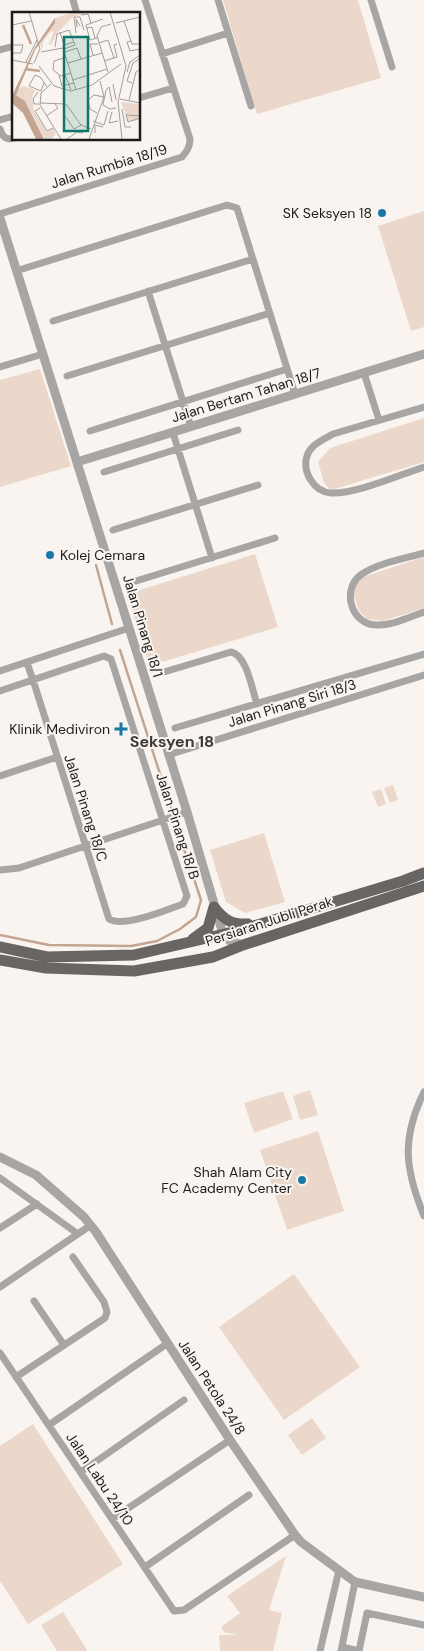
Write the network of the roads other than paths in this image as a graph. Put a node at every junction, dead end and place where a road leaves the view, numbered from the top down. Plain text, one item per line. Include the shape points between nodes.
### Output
1 (145, 0) edge
2 (218, 0) edge
3 (371, 0) edge
4 (228, 33) junction
5 (162, 54) junction
6 (392, 67) dead end
7 (173, 88) junction
8 (140, 98) edge
9 (251, 106) dead end
10 (0, 129) edge
11 (12, 139) edge
12 (0, 214) edge
13 (0, 218) edge
14 (253, 259) junction
15 (16, 271) junction
16 (148, 291) junction
17 (270, 313) junction
18 (53, 321) dead end
19 (165, 346) junction
20 (43, 354) junction
21 (424, 354) edge
22 (0, 366) edge
23 (287, 369) junction
24 (364, 373) junction
25 (67, 376) dead end
26 (295, 394) junction
27 (183, 402) junction
28 (424, 406) edge
29 (379, 420) junction
30 (191, 427) junction
31 (90, 430) dead end
32 (238, 430) dead end
33 (172, 432) junction
34 (178, 449) junction
35 (77, 462) junction
36 (424, 467) edge
37 (104, 472) dead end
38 (258, 485) dead end
39 (195, 504) junction
40 (113, 530) dead end
41 (275, 538) dead end
42 (424, 553) edge
43 (212, 558) junction
44 (136, 581) dead end
45 (424, 612) edge
46 (129, 628) junction
47 (424, 654) edge
48 (26, 663) junction
49 (0, 671) edge
50 (164, 672) dead end
51 (424, 675) edge
52 (32, 680) junction
53 (0, 691) edge
54 (256, 704) junction
55 (175, 728) dead end
56 (168, 755) junction
57 (57, 757) junction
58 (0, 776) edge
59 (187, 812) junction
60 (163, 820) junction
61 (85, 845) junction
62 (0, 870) edge
63 (424, 872) edge
64 (424, 886) edge
65 (214, 907) junction
66 (150, 915) joint
67 (267, 922) junction
68 (223, 934) junction
69 (243, 945) junction
70 (177, 946) junction
71 (0, 947) edge
72 (0, 960) edge
73 (424, 1092) edge
74 (0, 1157) edge
75 (0, 1178) edge
76 (38, 1204) junction
77 (424, 1216) edge
78 (91, 1225) junction
79 (0, 1228) edge
80 (78, 1234) junction
81 (73, 1257) dead end
82 (0, 1287) edge
83 (34, 1301) dead end
84 (168, 1343) junction
85 (64, 1345) junction
86 (0, 1353) edge
87 (16, 1377) junction
88 (184, 1400) dead end
89 (49, 1425) junction
90 (230, 1440) junction
91 (81, 1472) junction
92 (249, 1495) dead end
93 (112, 1519) junction
94 (295, 1535) junction
95 (145, 1567) junction
96 (339, 1570) junction
97 (355, 1582) junction
98 (424, 1598) edge
99 (424, 1624) edge
100 (341, 1649) edge
101 (320, 1651) edge
102 (359, 1651) edge

1 - 5 street, Jalan Rumbia 18/19
2 - 4 street
3 - 6 street
4 - 5 street
4 - 9 street
5 - 7 street, Jalan Rumbia 18/19
7 - 8 street
7 - 12 street, Jalan Rumbia 18/19 via 190,139 182,157
10 - 11 street via 5,138
13 - 15 street, Jalan Pinang 18/1
14 - 15 street via 237,208 227,205
14 - 16 street
14 - 17 street
15 - 20 street, Jalan Pinang 18/1
16 - 18 street
16 - 19 street
17 - 19 street
17 - 23 street
19 - 25 street
19 - 27 street
20 - 22 street
20 - 35 street, Jalan Pinang 18/1
21 - 24 street, Jalan Bertam Tahan 18/7
23 - 26 street
23 - 27 street
24 - 26 street, Jalan Bertam Tahan 18/7
24 - 29 street
26 - 30 street, Jalan Bertam Tahan 18/7
27 - 30 street
27 - 31 street
28 - 29 street
29 - 36 street via 319,441 307,454 306,468 312,484 330,493 348,492
30 - 33 street, Jalan Bertam Tahan 18/7
32 - 34 street
33 - 34 street
33 - 35 street, Jalan Bertam Tahan 18/7
34 - 37 street
34 - 39 street
35 - 46 street, Jalan Pinang 18/1
38 - 39 street
39 - 40 street
39 - 43 street
41 - 43 street
42 - 45 street via 362,574 349,594 357,615 374,625
43 - 44 street
46 - 48 street
46 - 56 street, Jalan Pinang 18/1
47 - 54 street
48 - 49 street
48 - 52 street, Jalan Pinang 18/C
50 - 54 street via 236,653 243,660
51 - 56 street, Jalan Pinang Siri 18/3
52 - 53 street, Jalan Pinang 18/B
52 - 57 street, Jalan Pinang 18/C
52 - 60 street, Jalan Pinang 18/B via 104,656 111,659
54 - 55 street
56 - 59 street, Jalan Pinang 18/1
57 - 58 street
57 - 61 street, Jalan Pinang 18/C
59 - 60 street
59 - 65 street, Jalan Pinang 18/1
60 - 61 street
60 - 66 street, Jalan Pinang 18/B via 187,896 183,904
61 - 62 street via 19,868
61 - 66 street, Jalan Pinang 18/C via 109,919 119,923
63 - 67 main road, Persiaran Jubli Perak
64 - 69 main road, Persiaran Jubli Perak
65 - 67 main road via 233,924
65 - 68 street, Jalan Pinang 18/1
65 - 70 main road via 208,928 196,938
67 - 68 main road, Persiaran Jubli Perak
68 - 69 street via 230,941
68 - 70 main road, Persiaran Jubli Perak
69 - 72 main road, Persiaran Jubli Perak via 213,956 134,971 46,968
70 - 71 main road, Persiaran Jubli Perak via 134,955 47,957
73 - 77 street via 409,1133 408,1155 410,1177
74 - 78 street, Jalan Petola 24/8 via 36,1175
75 - 76 street
76 - 79 street
76 - 80 street
78 - 80 street
78 - 84 street, Jalan Petola 24/8
80 - 82 street
81 - 85 street via 104,1302 107,1312 105,1318
83 - 85 street
84 - 89 street
84 - 90 street, Jalan Petola 24/8
85 - 87 street
86 - 87 street, Jalan Labu 24/10
87 - 89 street, Jalan Labu 24/10
88 - 91 street
89 - 91 street, Jalan Labu 24/10
90 - 93 street
90 - 94 street, Jalan Petola 24/8
91 - 93 street, Jalan Labu 24/10
92 - 95 street
93 - 95 street, Jalan Labu 24/10
94 - 95 street, Jalan Labu 24/10 via 184,1610 174,1610
94 - 96 street, Jalan Petola 24/8
96 - 97 street, Jalan Petola 24/8
96 - 101 street
97 - 98 street, Jalan Petola 24/8
97 - 100 street
99 - 102 street via 367,1613
100 - 102 street

